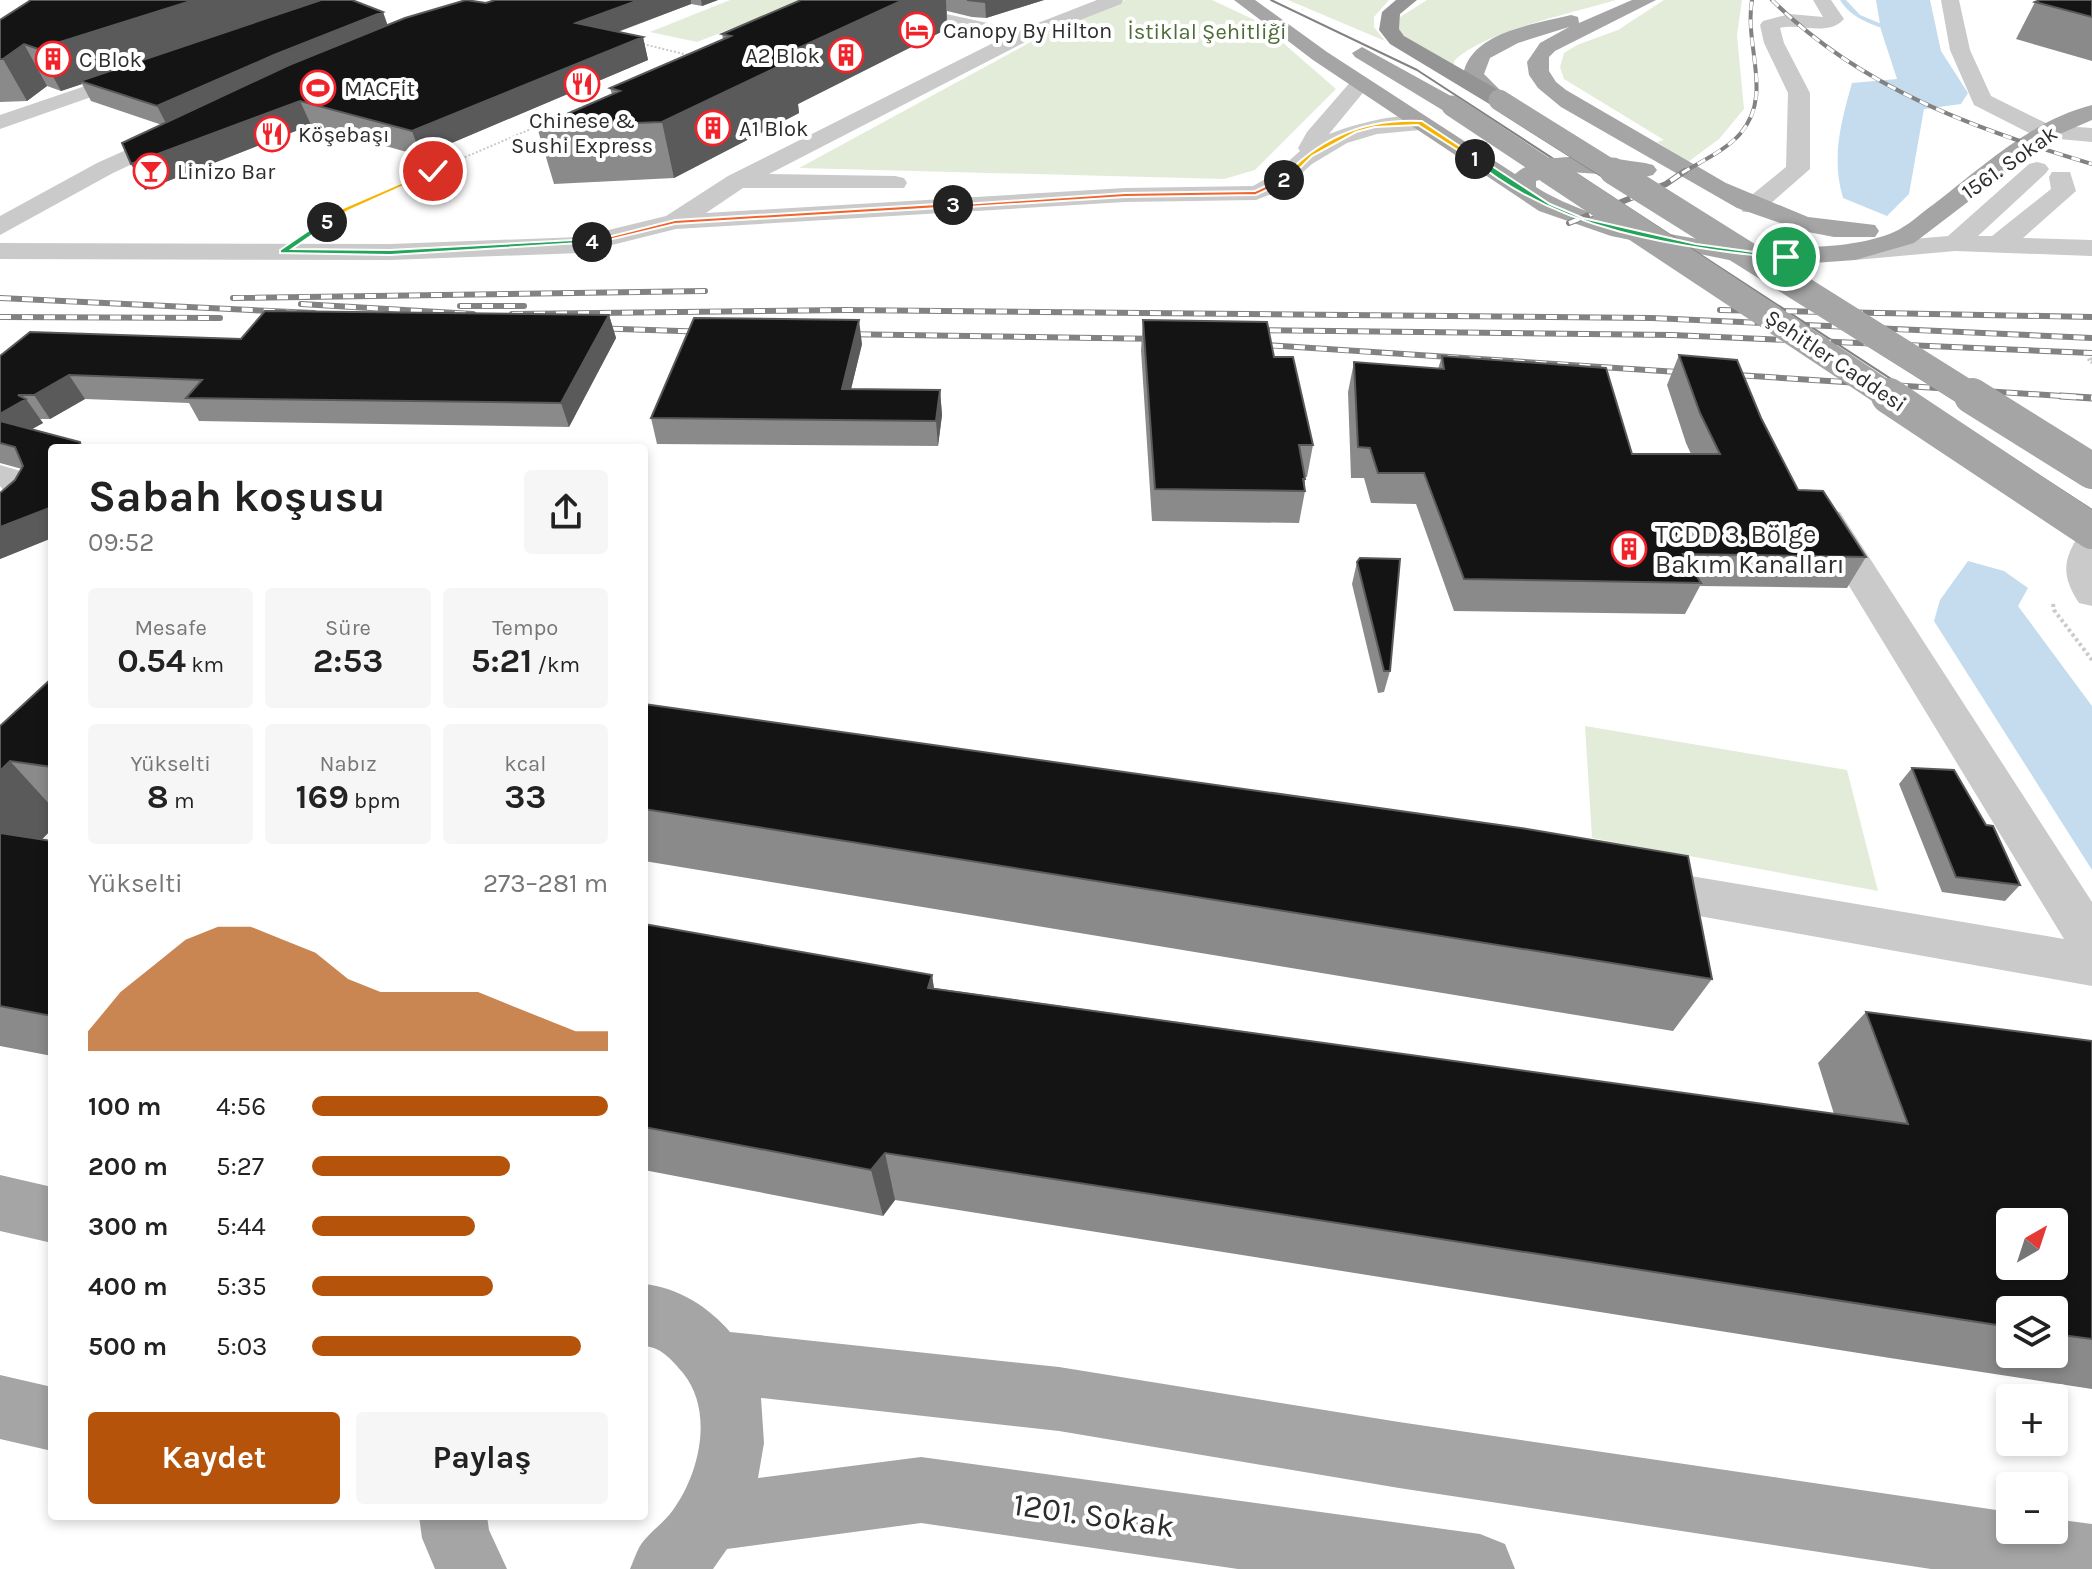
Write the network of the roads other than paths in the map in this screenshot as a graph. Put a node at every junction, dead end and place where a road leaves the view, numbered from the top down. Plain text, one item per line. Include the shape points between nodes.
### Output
1 (855, 0) edge
2 (1114, 0) edge
3 (1245, 0) edge
4 (1408, 0) edge
5 (1644, 0) edge
6 (1822, 0) edge
7 (1950, 0) edge
8 (1973, 0) edge
9 (1022, 36) junction
10 (1960, 50) junction
11 (116, 60) edge
12 (163, 66) edge
13 (1360, 83) junction
14 (106, 86) junction
15 (1499, 100) junction
16 (2092, 112) edge
17 (0, 122) edge
18 (204, 122) edge
19 (1420, 123) junction
20 (2045, 132) junction
21 (2092, 135) edge
22 (1309, 155) junction
23 (2010, 157) junction
24 (2049, 173) junction
25 (737, 181) junction
26 (2092, 186) edge
27 (1719, 189) junction
28 (1125, 195) junction
29 (1532, 196) junction
30 (1752, 207) junction
31 (1931, 218) junction
32 (675, 222) junction
33 (2082, 222) dead end
34 (0, 227) edge
35 (1638, 234) junction
36 (1955, 243) junction
37 (1998, 245) junction
38 (2053, 246) junction
39 (2092, 248) edge
40 (0, 251) edge
41 (1855, 252) junction
42 (2092, 471) edge
43 (0, 475) edge
44 (0, 511) edge
45 (1822, 512) edge
46 (2092, 531) edge
47 (2092, 543) edge
48 (2092, 594) edge
49 (1604, 880) edge
50 (2092, 943) edge
51 (2092, 965) edge
52 (0, 1203) edge
53 (48, 1214) edge
54 (648, 1315) edge
55 (715, 1362) junction
56 (0, 1407) edge
57 (48, 1418) edge
58 (680, 1554) edge
59 (2092, 1559) edge
60 (1480, 1569) edge

1 - 9 street
2 - 9 street
3 - 13 main road
3 - 46 main road, Şehitler Caddesi, bridge via 1336,40 1452,106
4 - 15 highway via 1391,12 1389,30 1397,40
5 - 15 main road, Şehitler Caddesi via 1482,52 1472,66 1473,76
5 - 27 main road via 1553,43 1541,52 1538,71 1557,95
6 - 30 street via 1834,19 1827,23 1790,20 1770,25 1770,40 1791,68 1799,94 1798,169
7 - 10 street
8 - 10 street
9 - 25 street
10 - 20 street via 1982,100
11 - 14 street via 104,73
12 - 14 street
13 - 19 main road
13 - 22 street via 1315,137
14 - 17 street
15 - 42 main road, Şehitler Caddesi, bridge
16 - 20 main road, 1561. Sokak
18 - 34 street via 105,168
19 - 22 street via 1354,130
19 - 29 main road
20 - 21 street
20 - 23 main road, 1561. Sokak
22 - 28 street via 1290,176 1256,193
23 - 24 street
23 - 31 main road, 1561. Sokak
24 - 26 street
24 - 36 street
24 - 37 street via 2064,191
25 - 28 street via 1048,185
25 - 32 street
27 - 29 main road via 1655,171 1575,165 1526,176 1522,184
27 - 30 main road
27 - 35 main road via 1731,198 1732,209 1726,223 1713,231 1679,237
28 - 32 street
29 - 35 main road via 1581,219
30 - 31 main road via 1802,225 1854,231
31 - 41 main road, 1561. Sokak via 1905,237
32 - 40 street via 580,245 390,252
33 - 38 street
35 - 41 main road, 1561. Sokak via 1766,256
36 - 37 street
36 - 41 street
37 - 38 street
38 - 39 street
43 - 44 street via 19,481 21,491
45 - 50 street
47 - 48 street via 2082,573
49 - 51 street
52 - 53 main road
54 - 55 main road via 688,1332
55 - 58 main road via 729,1395 732,1433 725,1476
55 - 59 main road via 1059,1399
56 - 57 main road
58 - 60 main road, 1201. Sokak via 921,1490

